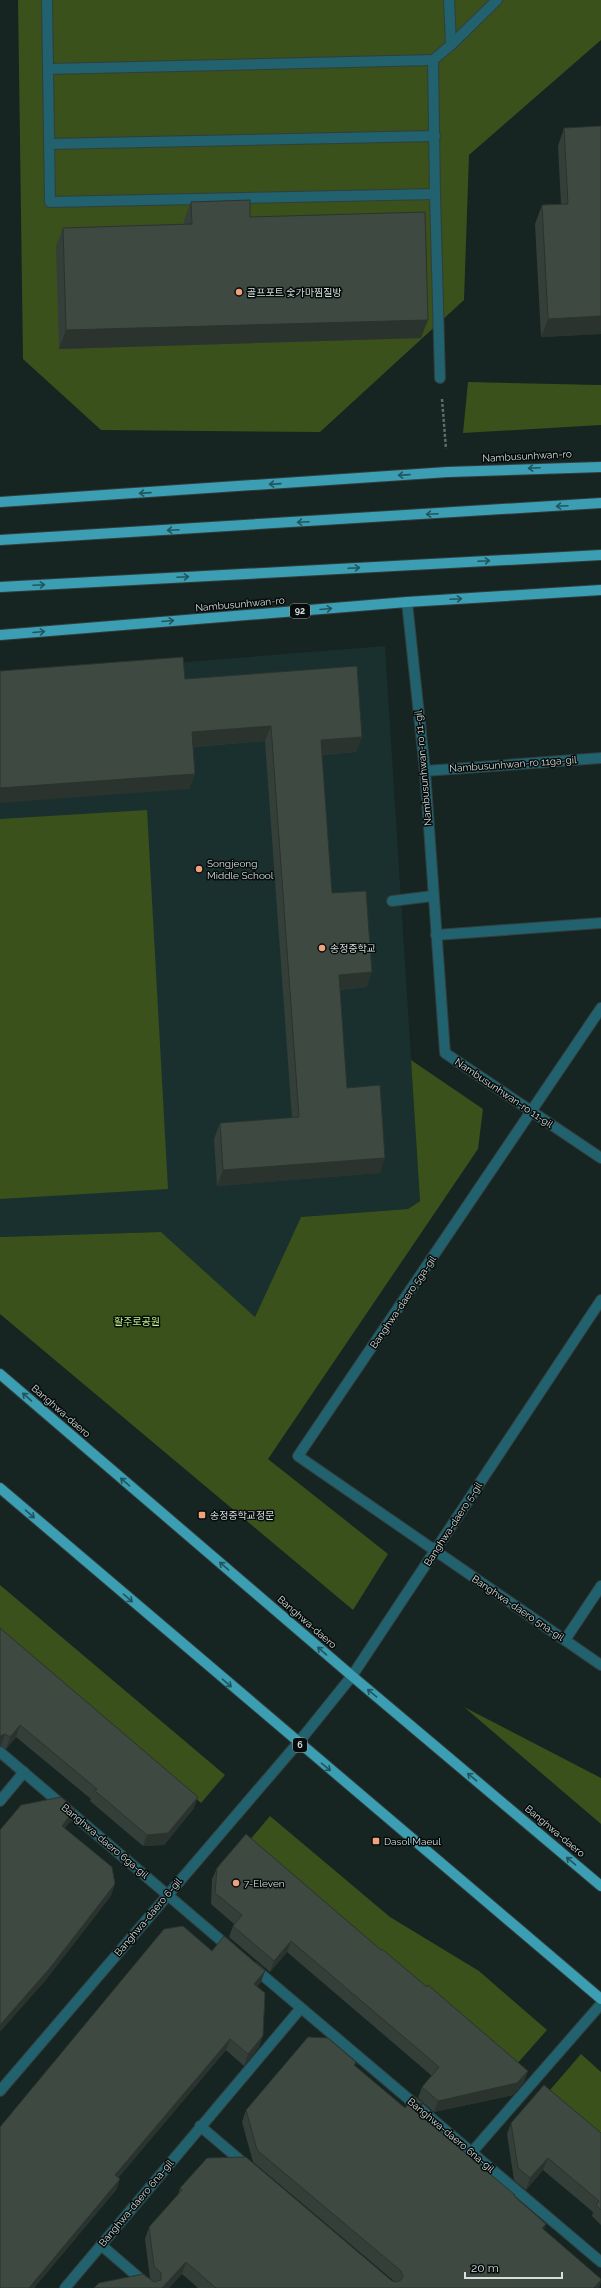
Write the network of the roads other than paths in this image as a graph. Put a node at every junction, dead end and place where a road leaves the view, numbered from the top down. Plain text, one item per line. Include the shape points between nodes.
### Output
1 (47, 0) edge
2 (449, 0) edge
3 (497, 0) edge
4 (451, 45) junction
5 (434, 60) junction
6 (48, 69) junction
7 (435, 136) junction
8 (49, 144) junction
9 (435, 194) junction
10 (440, 378) road end
11 (601, 467) edge
12 (0, 502) edge
13 (601, 503) edge
14 (0, 540) edge
15 (601, 555) edge
16 (0, 587) edge
17 (601, 590) edge
18 (407, 602) junction
19 (0, 635) edge
20 (601, 758) edge
21 (424, 771) junction
22 (433, 896) junction
23 (392, 901) dead end
24 (601, 923) edge
25 (436, 935) junction
26 (601, 1008) edge
27 (532, 1112) junction
28 (601, 1158) edge
29 (601, 1300) edge
30 (0, 1374) edge
31 (0, 1488) edge
32 (435, 1551) junction
33 (601, 1586) edge
34 (565, 1640) junction
35 (601, 1665) edge
36 (352, 1676) junction
37 (298, 1743) junction
38 (0, 1752) edge
39 (24, 1772) junction
40 (0, 1801) edge
41 (601, 1886) edge
42 (168, 1894) junction
43 (601, 1999) edge
44 (601, 2004) edge
45 (301, 2008) junction
46 (0, 2091) edge
47 (200, 2126) junction
48 (472, 2152) junction
49 (254, 2172) edge
50 (101, 2245) junction
51 (601, 2262) edge
52 (65, 2288) edge
53 (151, 2288) edge

1 - 6 street
2 - 4 street
3 - 4 street
4 - 5 street
5 - 6 street
5 - 7 street
6 - 8 street
7 - 8 street
7 - 9 street
8 - 9 street via 50,202
9 - 10 street
11 -> 12 main road, Nambusunhwan-ro via 448,472
13 -> 14 main road
16 -> 15 main road
18 -> 17 main road, Nambusunhwan-ro / 92
19 -> 18 main road, Nambusunhwan-ro / 92
18 - 21 street, Nambusunhwan-ro 11-gil
20 - 21 street, Nambusunhwan-ro 11ga-gil
21 - 22 street, Nambusunhwan-ro 11-gil
22 - 23 street
22 - 25 street, Nambusunhwan-ro 11-gil
24 - 25 street
25 - 27 street, Nambusunhwan-ro 11-gil via 445,1053
26 - 27 street, Banghwa-daero 5ga-gil
27 - 28 street, Nambusunhwan-ro 11-gil
27 - 32 street, Banghwa-daero 5ga-gil via 298,1456
29 - 32 street, Banghwa-daero 5-gil
36 -> 30 main road, Banghwa-daero
31 -> 37 main road, 6
32 - 34 street, Banghwa-daero 5na-gil
32 - 36 street, Banghwa-daero 5-gil
33 - 34 street
34 - 35 street, Banghwa-daero 5na-gil
36 - 37 street, Banghwa-daero 5-gil
41 -> 36 main road, Banghwa-daero
37 - 42 street, Banghwa-daero 6-gil
37 -> 43 main road, 6
38 - 39 street, Banghwa-daero 6ga-gil
39 - 40 street
39 - 42 street, Banghwa-daero 6ga-gil
42 - 45 street, Banghwa-daero 6na-gil
42 - 46 street, Banghwa-daero 6-gil
44 - 48 street
45 - 47 street, Banghwa-daero 6na-gil
45 - 48 street, Banghwa-daero 6na-gil
47 - 49 street
47 - 50 street, Banghwa-daero 6na-gil
48 - 51 street, Banghwa-daero 6na-gil
50 - 52 street, Banghwa-daero 6na-gil
50 - 53 street

